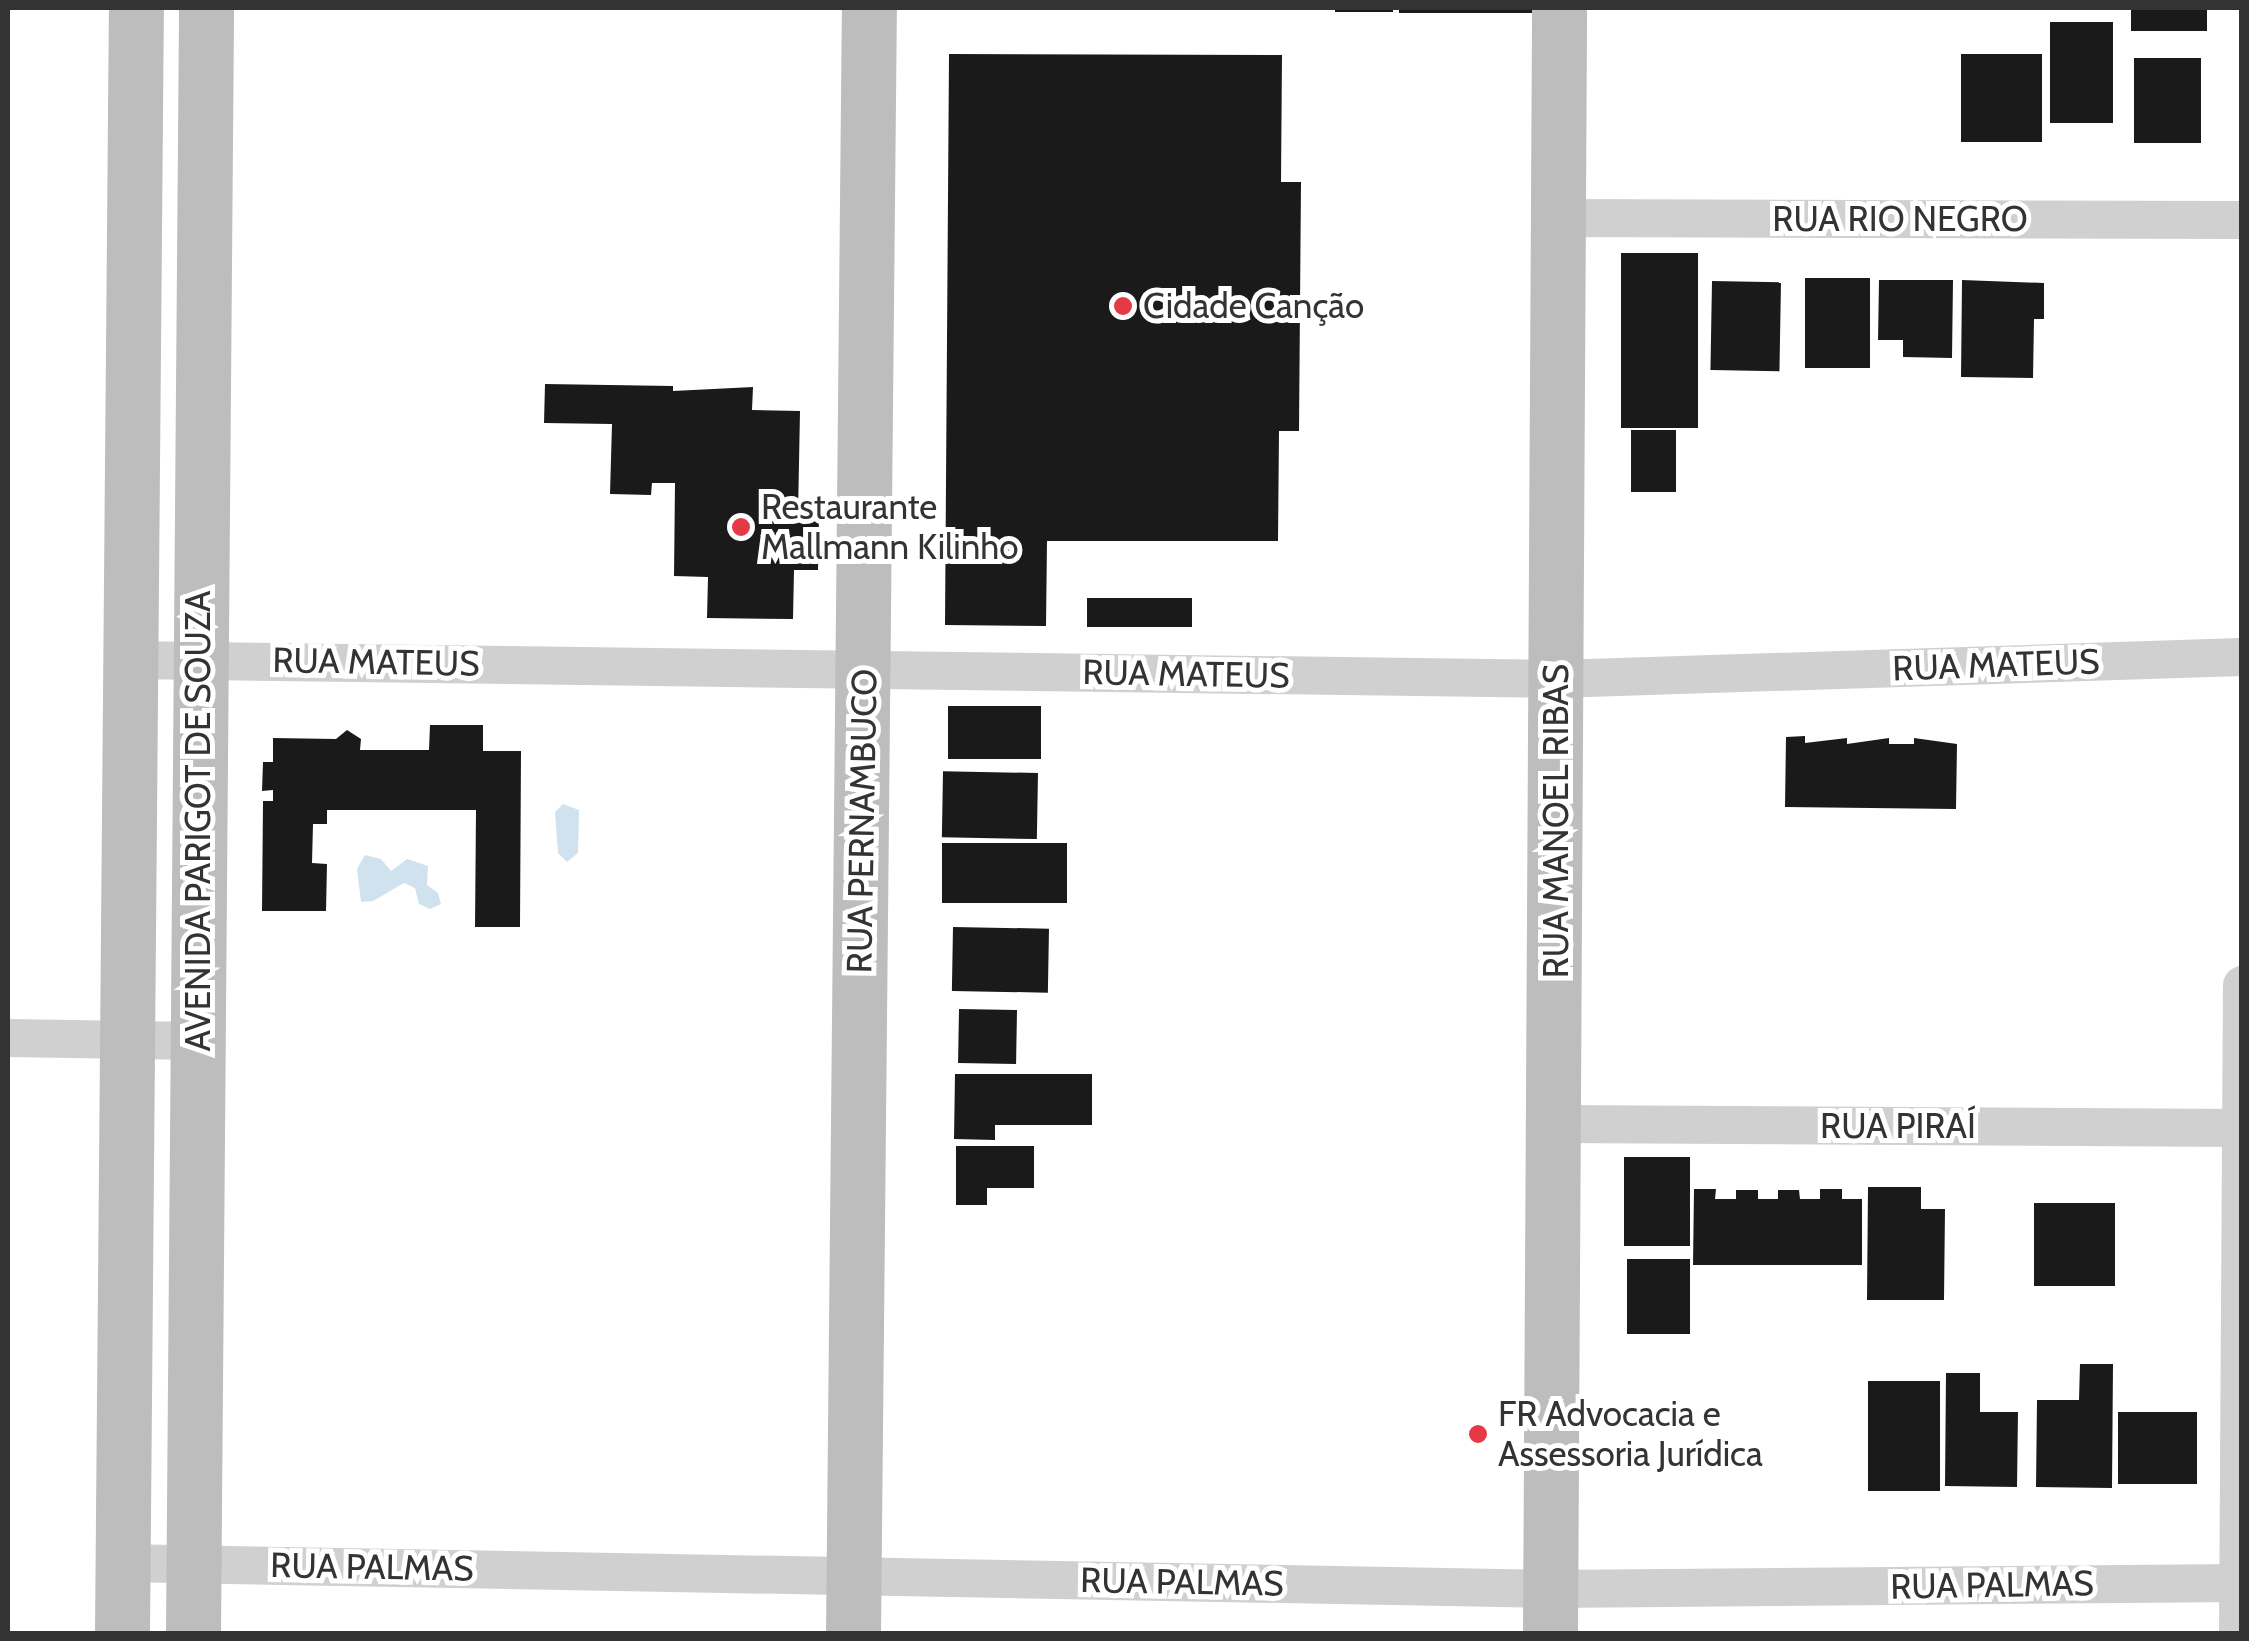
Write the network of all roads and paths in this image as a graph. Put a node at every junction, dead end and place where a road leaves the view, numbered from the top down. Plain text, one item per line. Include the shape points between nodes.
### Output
1 (136, 8) edge
2 (206, 8) edge
3 (869, 8) edge
4 (1560, 8) edge
5 (1558, 218) junction
6 (2242, 220) edge
7 (2242, 656) edge
8 (199, 659) junction
9 (130, 660) junction
10 (864, 670) junction
11 (1557, 679) junction
12 (2242, 985) edge
13 (8, 1038) edge
14 (124, 1041) junction
15 (197, 1041) junction
16 (1554, 1124) junction
17 (2241, 1128) edge
18 (122, 1563) junction
19 (191, 1564) junction
20 (853, 1576) junction
21 (2240, 1583) edge
22 (1550, 1611) edge
23 (122, 1634) edge
24 (193, 1634) edge
25 (853, 1634) edge
26 (2238, 1634) edge

1 - 9 street, AVENIDA PARIGOT DE SOUZA
2 - 8 street, AVENIDA PARIGOT DE SOUZA
3 - 10 street, RUA PERNAMBUCO
4 - 5 street, RUA MANOEL RIBAS
5 - 6 street, RUA RIO NEGRO
5 - 11 street, RUA MANOEL RIBAS
7 - 11 street, RUA MATEUS
8 - 9 street, RUA MATEUS
8 - 10 street, RUA MATEUS
8 - 15 street, AVENIDA PARIGOT DE SOUZA
9 - 14 street, AVENIDA PARIGOT DE SOUZA
10 - 11 street, RUA MATEUS
10 - 20 street, RUA PERNAMBUCO
11 - 16 street, RUA MANOEL RIBAS
12 - 17 street
13 - 14 street
14 - 15 street
14 - 18 street, AVENIDA PARIGOT DE SOUZA
15 - 19 street, AVENIDA PARIGOT DE SOUZA
16 - 17 street, RUA PIRAÍ
16 - 22 street, RUA MANOEL RIBAS
17 - 21 street
18 - 19 street, RUA PALMAS
18 - 23 street, AVENIDA PARIGOT DE SOUZA
19 - 20 street, RUA PALMAS
19 - 24 street, AVENIDA PARIGOT DE SOUZA
20 - 22 street, RUA PALMAS
20 - 25 street, RUA PERNAMBUCO
21 - 22 street, RUA PALMAS
21 - 26 street

